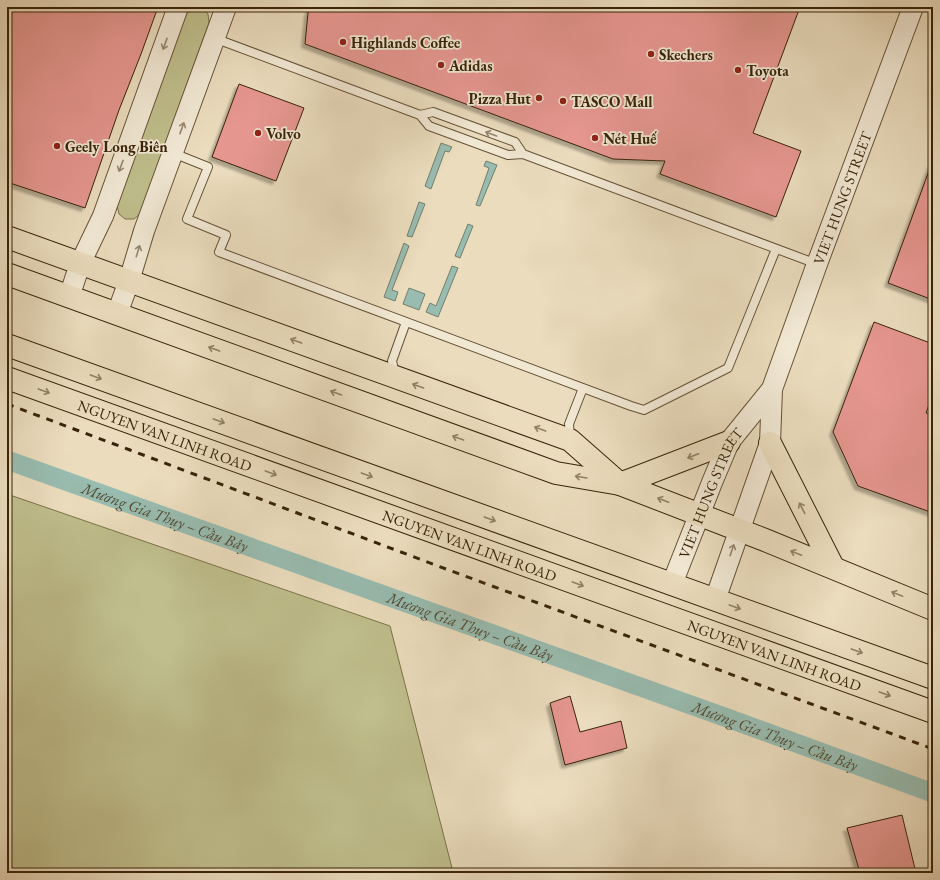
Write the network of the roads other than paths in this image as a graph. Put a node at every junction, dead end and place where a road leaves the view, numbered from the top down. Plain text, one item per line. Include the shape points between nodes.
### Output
1 (178, 7) edge
2 (226, 7) edge
3 (913, 7) edge
4 (214, 38) junction
5 (420, 115) junction
6 (172, 153) junction
7 (523, 154) junction
8 (7, 237) edge
9 (776, 249) junction
10 (80, 264) junction
11 (817, 264) junction
12 (7, 274) edge
13 (129, 281) junction
14 (69, 297) junction
15 (117, 314) junction
16 (406, 322) junction
17 (7, 345) edge
18 (395, 377) junction
19 (7, 378) edge
20 (583, 388) junction
21 (772, 389) junction
22 (570, 440) junction
23 (729, 442) junction
24 (770, 444) junction
25 (339, 464) junction
26 (620, 484) junction
27 (326, 493) junction
28 (699, 514) junction
29 (739, 530) junction
30 (832, 567) junction
31 (672, 584) junction
32 (715, 600) junction
33 (933, 609) edge
34 (933, 678) edge
35 (933, 712) edge

1 -> 10 street via 103,216
2 - 4 street
3 - 11 street, VIET HUNG STREET
4 - 5 lane
6 -> 4 street
5 - 7 lane via 429,126 508,155
7 -> 5 lane via 515,142 433,112
13 -> 6 street
6 - 16 lane via 208,167 187,219 226,235 219,252
7 - 9 lane
8 - 10 highway
9 - 11 lane
9 - 20 lane via 728,368 644,410
10 - 13 highway
10 - 14 street
11 - 21 street, VIET HUNG STREET
12 - 14 highway
13 - 15 street
18 -> 13 highway
14 - 15 highway
26 -> 15 highway via 556,473
16 - 18 lane via 392,361
16 - 20 lane
17 -> 25 highway, NGUYEN VAN LINH ROAD
22 -> 18 highway
19 -> 27 highway, NGUYEN VAN LINH ROAD
20 - 22 lane via 569,424
21 - 23 street, VIET HUNG STREET
21 - 24 street, VIET HUNG STREET
22 - 26 highway
23 -> 26 highway
23 - 28 street, VIET HUNG STREET
24 - 29 street, VIET HUNG STREET
30 -> 24 highway
25 - 27 highway
25 -> 31 highway, NGUYEN VAN LINH ROAD
28 -> 26 highway
27 -> 35 highway, NGUYEN VAN LINH ROAD
28 - 29 highway
28 - 31 street, VIET HUNG STREET
30 -> 29 highway
32 -> 29 street, VIET HUNG STREET
33 -> 30 highway
31 - 32 highway, NGUYEN VAN LINH ROAD
32 -> 34 highway, NGUYEN VAN LINH ROAD

